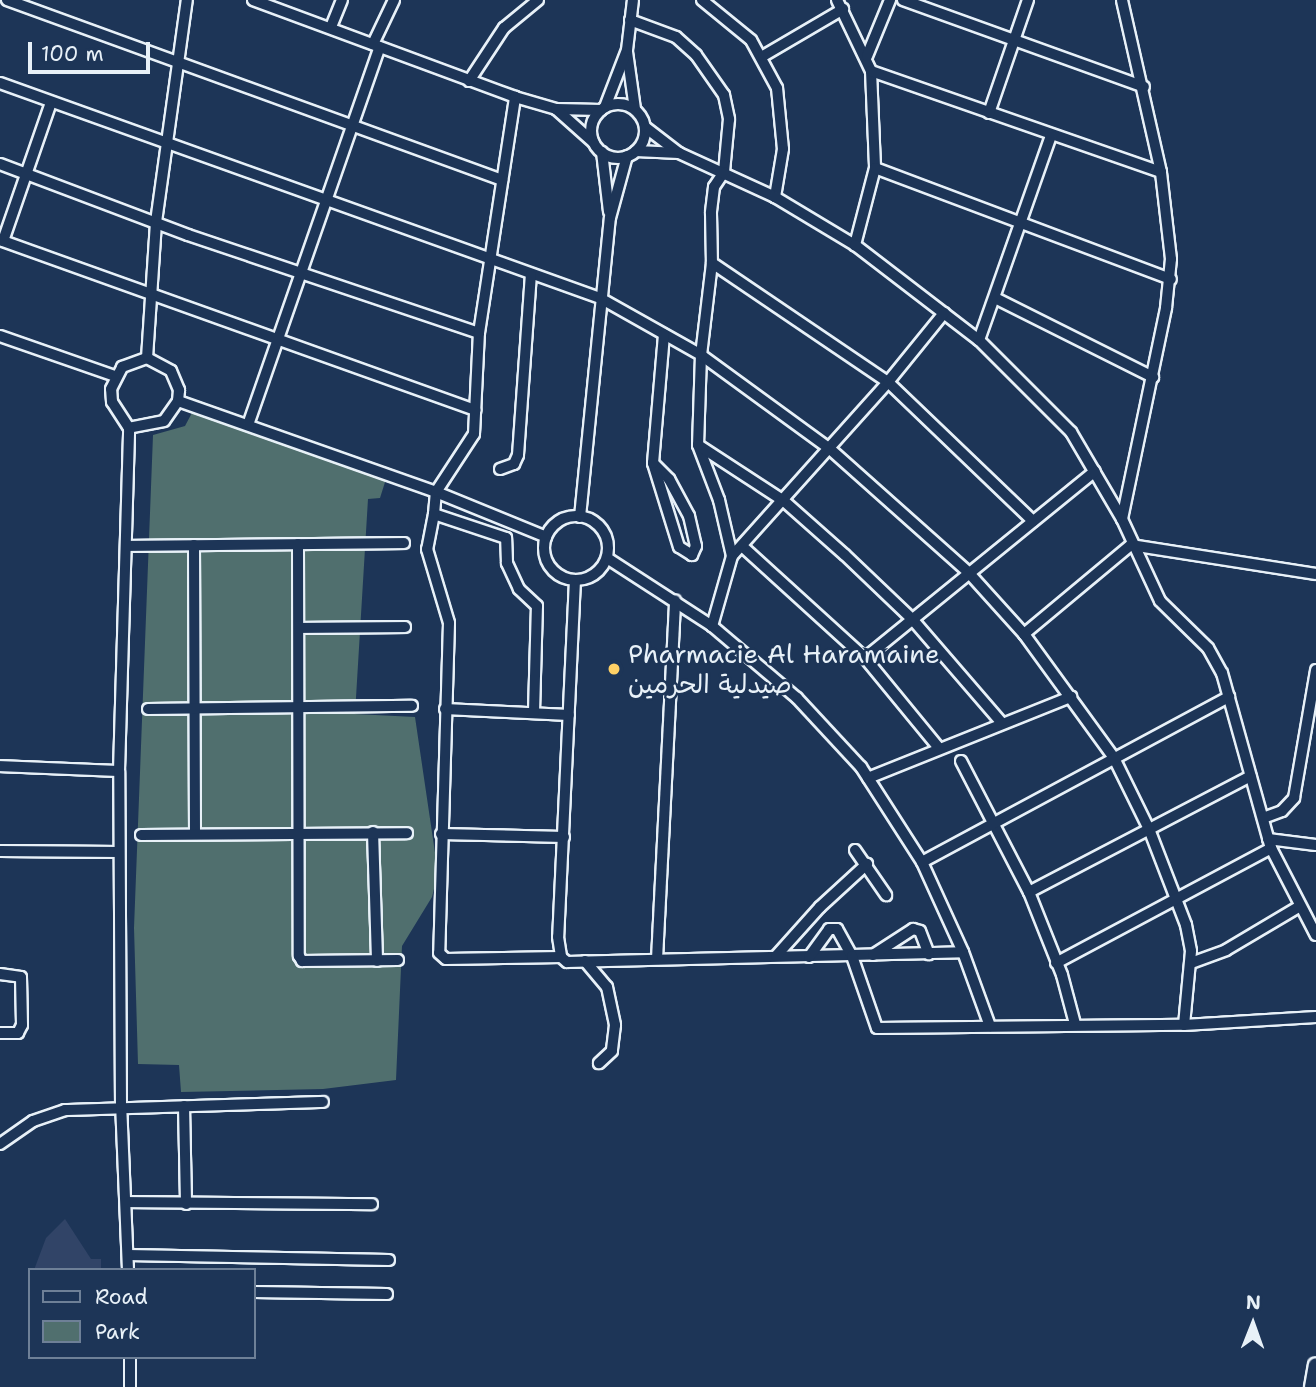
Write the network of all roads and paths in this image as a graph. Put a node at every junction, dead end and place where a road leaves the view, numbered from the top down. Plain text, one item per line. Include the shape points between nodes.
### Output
1 (7, 0) edge
2 (187, 0) edge
3 (253, 0) edge
4 (342, 0) edge
5 (394, 0) edge
6 (538, 0) edge
7 (633, 0) edge
8 (702, 0) edge
9 (890, 0) edge
10 (903, 0) edge
11 (1028, 0) edge
12 (1122, 0) edge
13 (840, 4) edge
14 (630, 20) junction
15 (331, 27) junction
16 (1014, 41) junction
17 (377, 46) junction
18 (626, 50) junction
19 (763, 56) junction
20 (867, 56) junction
21 (177, 61) junction
22 (871, 71) junction
23 (470, 81) junction
24 (0, 83) edge
25 (1144, 87) junction
26 (515, 97) junction
27 (51, 102) junction
28 (603, 108) junction
29 (556, 109) junction
30 (635, 109) junction
31 (989, 113) junction
32 (352, 124) junction
33 (645, 127) junction
34 (1051, 135) junction
35 (166, 141) junction
36 (598, 147) junction
37 (632, 153) junction
38 (679, 153) junction
39 (0, 163) edge
40 (874, 168) junction
41 (724, 172) junction
42 (1161, 172) junction
43 (27, 173) junction
44 (502, 180) junction
45 (327, 197) junction
46 (775, 197) junction
47 (610, 218) junction
48 (156, 222) junction
49 (1021, 222) junction
50 (2, 240) edge
51 (855, 245) junction
52 (492, 260) junction
53 (712, 263) junction
54 (302, 272) junction
55 (531, 274) junction
56 (1171, 279) junction
57 (149, 294) junction
58 (600, 298) junction
59 (995, 298) junction
60 (944, 313) junction
61 (479, 333) junction
62 (664, 334) junction
63 (0, 336) edge
64 (276, 337) junction
65 (979, 340) junction
66 (701, 355) junction
67 (147, 358) junction
68 (114, 376) junction
69 (1153, 377) junction
70 (888, 382) junction
71 (178, 401) junction
72 (475, 410) junction
73 (248, 425) junction
74 (129, 428) junction
75 (698, 445) junction
76 (830, 449) junction
77 (653, 463) junction
78 (500, 469) dead end
79 (1096, 471) junction
80 (436, 492) junction
81 (784, 501) junction
82 (433, 514) junction
83 (580, 517) junction
84 (1122, 519) junction
85 (1033, 521) junction
86 (510, 522) junction
87 (546, 537) junction
88 (506, 538) junction
89 (404, 543) dead end
90 (298, 544) junction
91 (194, 545) junction
92 (1131, 545) junction
93 (127, 546) junction
94 (743, 547) junction
95 (732, 556) junction
96 (607, 558) junction
97 (968, 572) junction
98 (1316, 574) edge
99 (575, 580) junction
100 (675, 600) junction
101 (913, 620) junction
102 (712, 626) junction
103 (405, 627) dead end
104 (299, 628) junction
105 (1024, 634) junction
106 (865, 658) junction
107 (1316, 670) edge
108 (1071, 697) junction
109 (1229, 697) junction
110 (412, 706) dead end
111 (299, 707) junction
112 (195, 708) junction
113 (148, 709) dead end
114 (445, 709) junction
115 (534, 712) junction
116 (569, 715) junction
117 (1001, 722) junction
118 (938, 747) junction
119 (1114, 758) junction
120 (961, 761) dead end
121 (0, 766) edge
122 (119, 771) junction
123 (1251, 776) junction
124 (868, 778) junction
125 (1263, 818) junction
126 (995, 824) junction
127 (1149, 829) junction
128 (300, 832) junction
129 (373, 832) junction
130 (407, 833) dead end
131 (195, 834) junction
132 (441, 834) junction
133 (141, 835) dead end
134 (564, 837) junction
135 (1270, 843) junction
136 (1316, 845) edge
137 (855, 850) dead end
138 (0, 851) edge
139 (119, 852) junction
140 (922, 862) junction
141 (867, 864) junction
142 (1029, 892) junction
143 (886, 895) dead end
144 (1177, 898) junction
145 (1300, 906) junction
146 (1316, 935) edge
147 (963, 952) junction
148 (929, 954) junction
149 (776, 956) junction
150 (852, 956) junction
151 (873, 956) junction
152 (561, 957) junction
153 (808, 957) junction
154 (657, 959) junction
155 (398, 960) dead end
156 (377, 961) junction
157 (585, 961) junction
158 (1056, 963) junction
159 (1191, 963) junction
160 (0, 974) edge
161 (1316, 1017) edge
162 (1075, 1024) junction
163 (1184, 1025) junction
164 (990, 1026) junction
165 (0, 1033) edge
166 (599, 1063) dead end
167 (323, 1102) dead end
168 (121, 1105) junction
169 (184, 1106) junction
170 (0, 1144) edge
171 (126, 1202) junction
172 (186, 1204) junction
173 (372, 1204) dead end
174 (128, 1255) junction
175 (389, 1260) dead end
176 (128, 1268) edge
177 (256, 1292) edge
178 (387, 1294) dead end
179 (130, 1359) edge
180 (1316, 1365) edge
181 (130, 1387) edge
182 (1312, 1387) edge

1 - 21 street
2 - 21 street
3 - 15 street
4 - 15 street
5 - 17 street
6 - 23 street via 504,28
7 - 14 street
8 - 19 street via 736,25
9 - 20 street
10 - 16 street
11 - 16 street
12 - 25 street
13 - 19 street
13 - 20 street
14 - 18 street
14 - 41 street via 676,37 712,73 729,118
15 - 17 street
16 - 25 street
16 - 31 street
17 - 23 street
17 - 32 street
18 - 28 street
18 - 30 street
19 - 46 street via 784,117
20 - 22 street
21 - 32 street via 274,100
21 - 35 street
22 - 31 street
22 - 40 street
23 - 26 street
24 - 27 street
25 - 42 street
26 - 29 street
26 - 44 street
27 - 35 street
27 - 43 street
28 - 29 street
28 - 30 street via 620,104
28 - 36 street via 592,128
29 - 36 street
30 - 33 street
31 - 34 street
32 - 44 street
32 - 45 street
33 - 37 street
33 - 38 street
34 - 42 street
34 - 49 street
35 - 45 street
35 - 48 street
36 - 37 street
36 - 47 street
37 - 38 street
37 - 47 street
38 - 41 street
39 - 43 street
40 - 49 street
40 - 51 street
41 - 46 street
41 - 53 street via 714,187
42 - 56 street via 1171,240
43 - 48 street
43 - 50 street
44 - 52 street
45 - 52 street
45 - 54 street
46 - 51 street
47 - 58 street
48 - 54 street
48 - 57 street
49 - 56 street
49 - 59 street
50 - 57 street
51 - 60 street
52 - 55 street
52 - 61 street
53 - 66 street
53 - 70 street
54 - 61 street
54 - 64 street
55 - 58 street
55 - 78 street via 518,457 514,464
56 - 69 street
57 - 64 street
57 - 67 street
58 - 62 street
58 - 83 street
59 - 65 street
59 - 69 street
60 - 65 street
60 - 70 street
61 - 72 street
62 - 66 street
62 - 77 street
63 - 68 street
64 - 72 street
64 - 73 street
65 - 79 street via 1071,432
66 - 75 street
66 - 76 street
67 - 68 street via 132,361
67 - 71 street via 172,371
68 - 74 street via 112,402
69 - 84 street
70 - 76 street
70 - 85 street
71 - 73 street
71 - 74 street via 164,421
72 - 80 street via 471,443
73 - 80 street
74 - 93 street
75 - 81 street
75 - 95 street via 719,500
76 - 81 street
76 - 97 street
77 - 77 street via 679,547 692,555 696,546 689,516 669,479
79 - 84 street
79 - 85 street
80 - 82 street
80 - 86 street
81 - 94 street
81 - 101 street
82 - 88 street
82 - 114 street via 427,549 449,623
83 - 87 street via 563,519
83 - 96 street via 601,527 609,548
84 - 92 street
85 - 97 street
86 - 87 street
86 - 88 street
87 - 99 street via 548,563 555,572
88 - 115 street via 507,563 519,589 537,606
89 - 90 street
90 - 91 street
90 - 104 street
91 - 93 street
91 - 112 street
92 - 98 street
92 - 105 street
92 - 109 street via 1168,612 1208,648
93 - 122 street
94 - 95 street
94 - 106 street
95 - 102 street
96 - 99 street via 595,575
96 - 100 street
97 - 101 street
97 - 105 street
99 - 116 street
100 - 102 street
100 - 154 street
101 - 106 street
101 - 117 street
102 - 124 street via 817,717
103 - 104 street
104 - 111 street
105 - 108 street
106 - 118 street
107 - 125 street via 1294,798 1282,811
108 - 117 street
108 - 119 street
109 - 119 street
109 - 123 street
110 - 111 street
111 - 112 street
111 - 128 street
112 - 113 street
112 - 131 street
114 - 115 street
114 - 132 street
115 - 116 street
116 - 134 street
117 - 118 street
118 - 124 street
119 - 126 street
119 - 127 street
120 - 126 street
121 - 122 street
122 - 139 street
123 - 125 street
123 - 127 street
124 - 140 street
125 - 135 street
126 - 140 street
126 - 142 street
127 - 142 street
127 - 144 street
128 - 129 street
128 - 131 street
128 - 156 street via 299,956 302,961
129 - 130 street
129 - 156 street
131 - 133 street
132 - 134 street
132 - 152 street via 437,928 441,957
134 - 152 street
135 - 136 street
135 - 144 street
135 - 145 street
137 - 141 street
138 - 139 street
139 - 168 street
140 - 147 street
141 - 143 street
141 - 149 street
142 - 158 street
144 - 158 street
144 - 159 street
145 - 146 street
145 - 159 street via 1226,950
147 - 148 street
147 - 164 street
148 - 151 street
148 - 151 street via 920,931 913,929
149 - 153 street
149 - 154 street
150 - 151 street
150 - 153 street
150 - 153 street via 835,928
150 - 164 street via 877,1028
152 - 157 street
154 - 157 street
155 - 156 street
157 - 166 street via 607,987 615,1025 611,1051
158 - 162 street
159 - 163 street
160 - 165 street via 22,977 22,1025 18,1033
161 - 163 street
162 - 163 street
162 - 164 street
167 - 169 street
168 - 169 street
168 - 170 street via 56,1113 33,1121
168 - 171 street
169 - 172 street
171 - 172 street
171 - 174 street
172 - 173 street
174 - 175 street
174 - 176 street
177 - 178 street
179 - 181 street
180 - 182 main road

